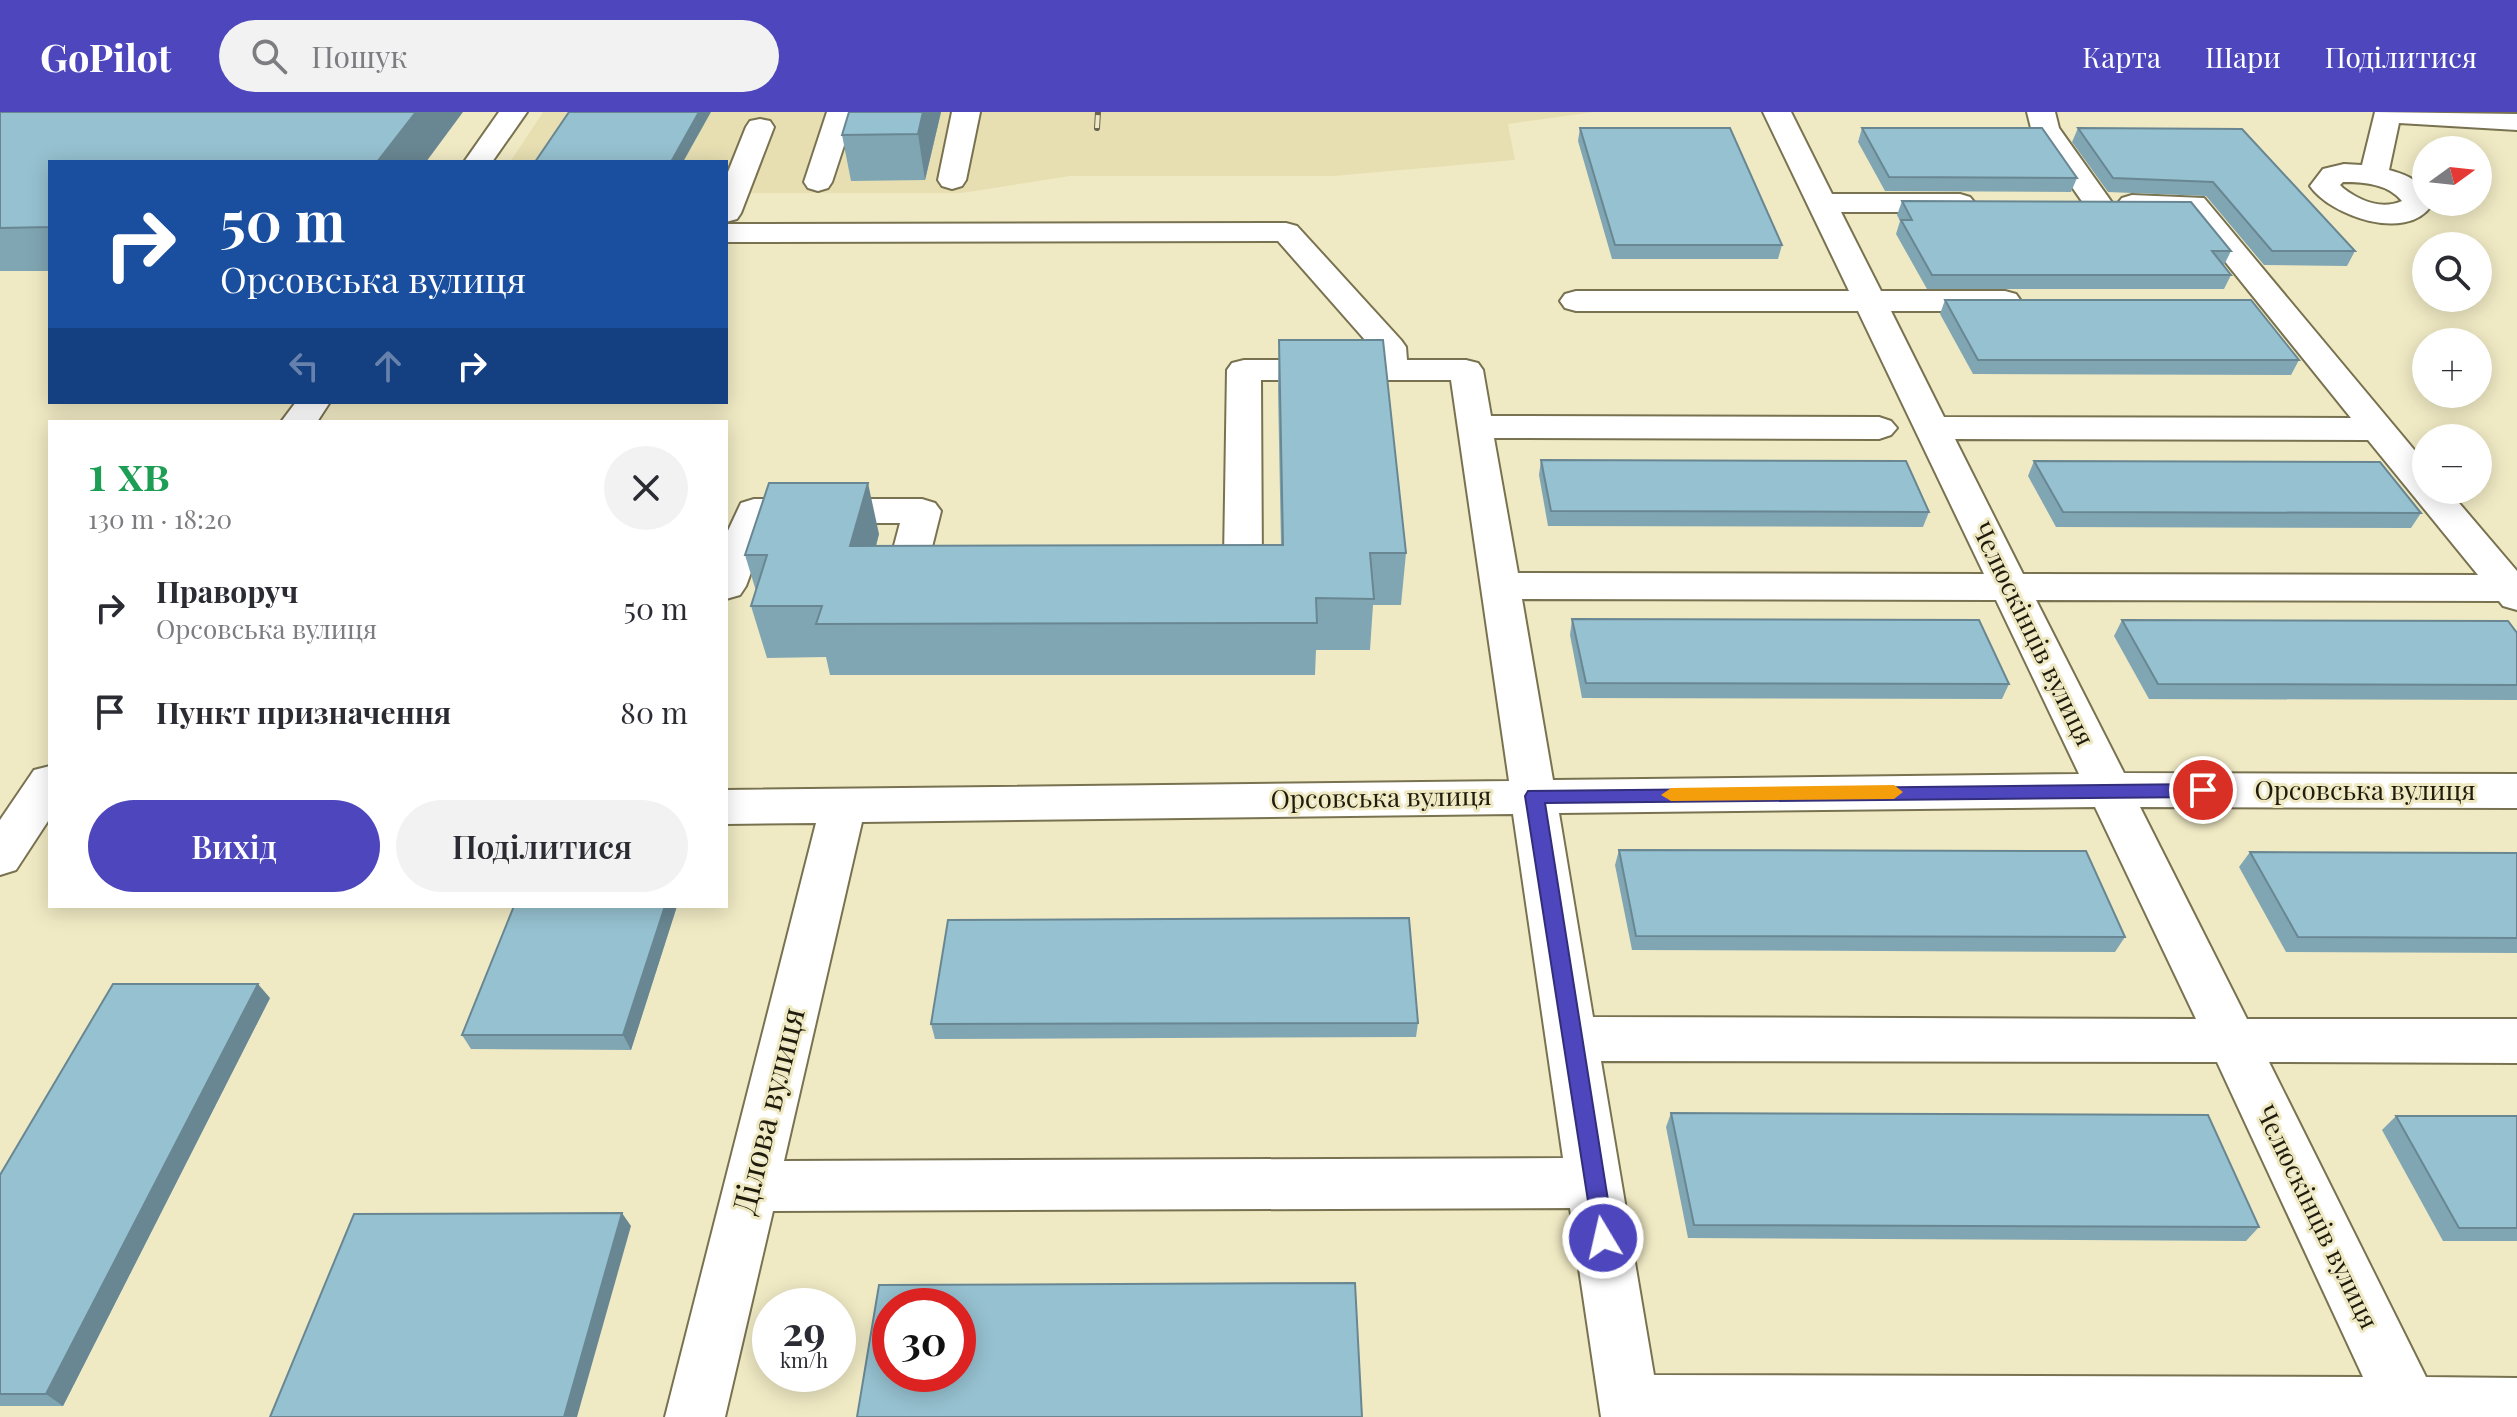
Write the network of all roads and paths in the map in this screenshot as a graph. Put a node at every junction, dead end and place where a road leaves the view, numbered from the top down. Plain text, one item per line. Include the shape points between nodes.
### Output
1 (513, 112) edge
2 (841, 112) edge
3 (966, 112) edge
4 (1777, 112) edge
5 (2041, 112) edge
6 (2517, 122) edge
7 (760, 127) dead end
8 (479, 160) edge
9 (2374, 176) dead end
10 (952, 180) dead end
11 (818, 182) dead end
12 (1822, 203) junction
13 (1991, 203) edge
14 (2068, 203) edge
15 (2098, 204) junction
16 (728, 208) edge
17 (728, 233) edge
18 (1576, 301) dead end
19 (1870, 301) junction
20 (2041, 301) edge
21 (2228, 302) edge
22 (2274, 302) junction
23 (1391, 370) junction
24 (1475, 427) junction
25 (1879, 428) dead end
26 (1932, 428) junction
27 (2378, 429) junction
28 (2412, 471) edge
29 (2440, 504) edge
30 (1179, 571) edge
31 (971, 572) edge
32 (728, 581) edge
33 (1501, 586) junction
34 (2011, 587) junction
35 (2513, 592) edge
36 (48, 785) edge
37 (2109, 790) junction
38 (2517, 791) edge
39 (1534, 796) junction
40 (843, 805) junction
41 (728, 807) edge
42 (15, 842) edge
43 (1571, 1039) junction
44 (2232, 1040) junction
45 (2517, 1041) edge
46 (1594, 1183) junction
47 (750, 1186) junction
48 (2517, 1408) edge
49 (1630, 1411) edge
50 (2410, 1413) edge
51 (695, 1417) edge

1 - 8 street
2 - 11 street
3 - 10 street
4 - 12 street, Челюскінців вулиця
5 - 15 street via 2045,128
6 - 9 street via 2387,114
7 - 16 street
12 - 13 street
12 - 19 street, Челюскінців вулиця
14 - 15 street
15 - 22 street via 2194,204
17 - 23 street via 1286,232 1389,347
18 - 19 street
19 - 20 street
19 - 26 street, Челюскінців вулиця
21 - 22 street
22 - 27 street
23 - 24 street via 1466,370
23 - 30 street via 1244,370 1243,571
24 - 25 street
24 - 33 street
26 - 27 street
26 - 34 street, Челюскінців вулиця
27 - 28 street
29 - 35 street
31 - 32 street via 907,572 922,511 754,511
33 - 34 street
33 - 39 street
34 - 35 street
34 - 37 street, Челюскінців вулиця
36 - 42 street
37 - 38 street, Орсовська вулиця
37 - 39 street, Орсовська вулиця
37 - 44 street, Челюскінців вулиця
39 - 40 street, Орсовська вулиця
39 - 43 street
40 - 41 street, Орсовська вулиця
40 - 47 street, Ділова вулиця
43 - 44 street
43 - 46 street
44 - 45 street
44 - 50 street, Челюскінців вулиця
46 - 47 street
46 - 49 street
47 - 51 street, Ділова вулиця
48 - 50 street
49 - 50 street

